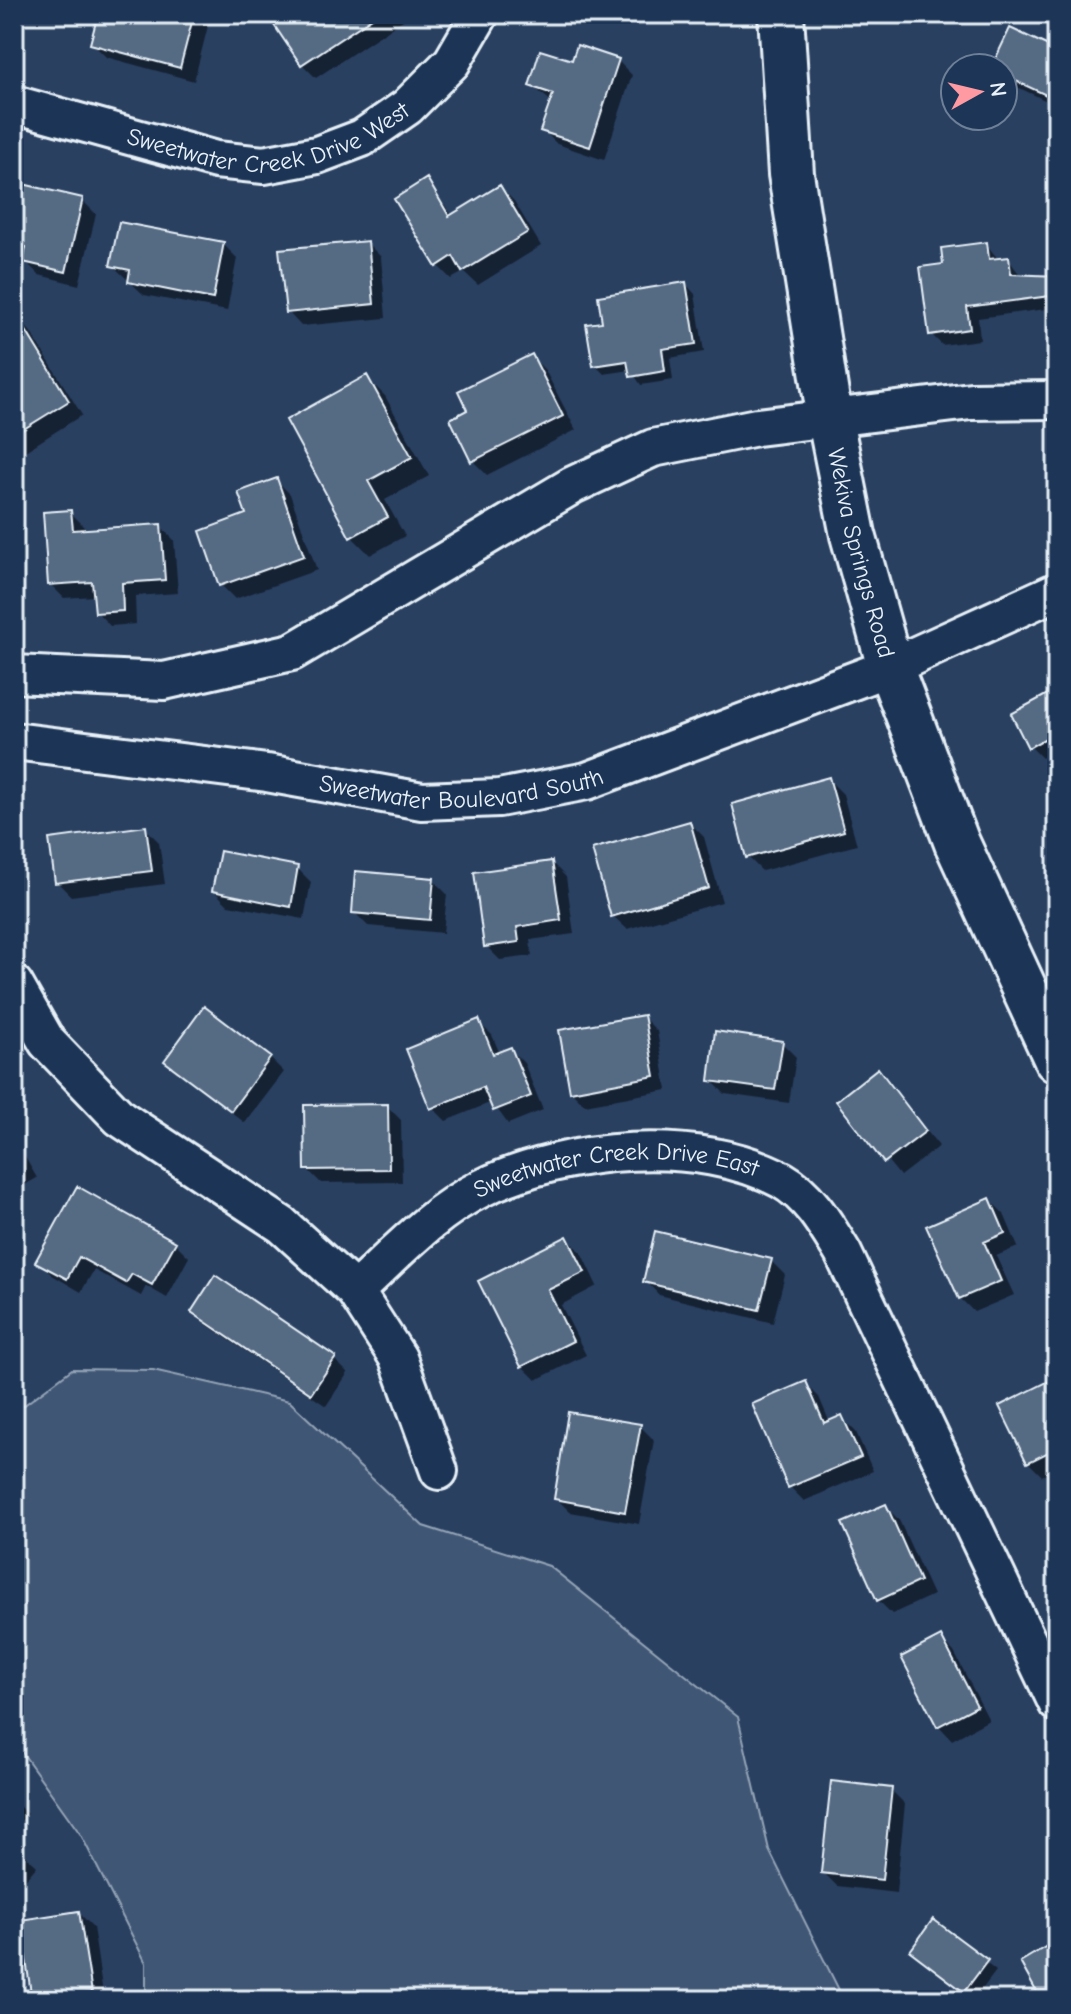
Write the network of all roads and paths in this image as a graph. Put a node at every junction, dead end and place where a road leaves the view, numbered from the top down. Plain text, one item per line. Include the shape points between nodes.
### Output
1 (480, 14) edge
2 (781, 14) edge
3 (14, 104) edge
4 (1057, 400) edge
5 (830, 420) junction
6 (1057, 591) edge
7 (890, 667) junction
8 (14, 674) edge
9 (14, 741) edge
10 (14, 984) edge
11 (1057, 1060) edge
12 (355, 1291) junction
13 (439, 1471) dead end
14 (1057, 1703) edge

1 - 3 street, Sweetwater Creek Drive West via 452,62 407,107 362,138 317,155 264,165 216,160
2 - 5 main road, Wekiva Springs Road via 791,174
4 - 5 street via 971,401
5 - 7 main road, Wekiva Springs Road via 853,535
5 - 8 street via 757,427 653,448 573,485 292,652 164,681
6 - 7 street, Sweetwater Boulevard South
7 - 9 street, Sweetwater Boulevard South via 587,781 499,798 422,801 267,773
7 - 11 main road, Wekiva Springs Road via 957,843
10 - 12 street via 47,1042 120,1118 282,1225
12 - 13 street via 398,1358
12 - 14 street, Sweetwater Creek Drive East via 422,1228 481,1188 557,1162 641,1151 702,1155 783,1181 817,1211 843,1253

